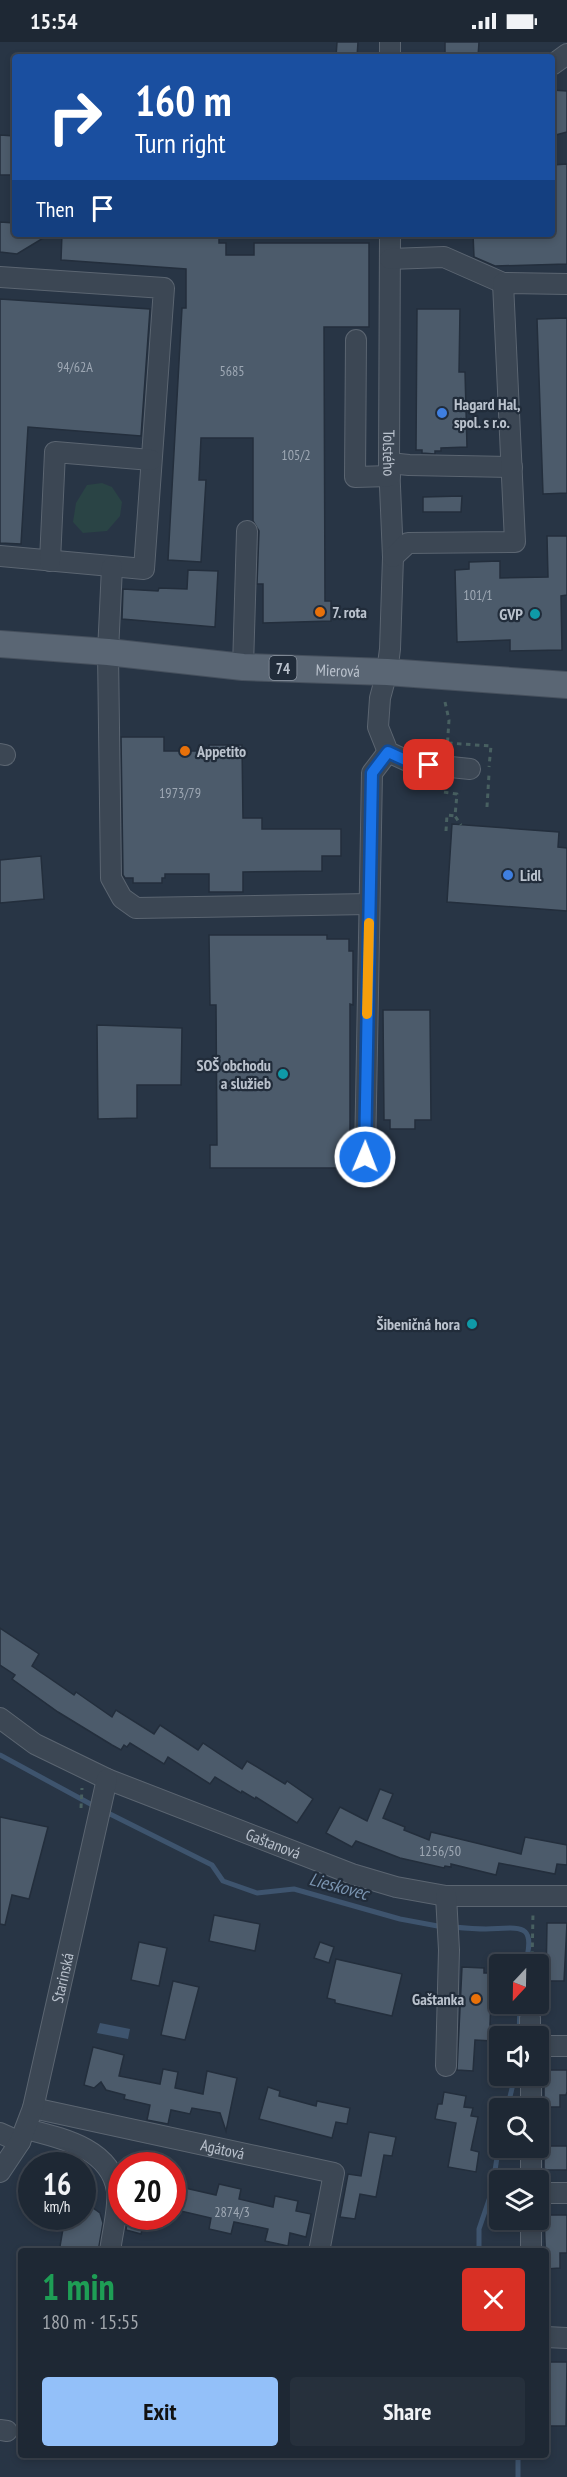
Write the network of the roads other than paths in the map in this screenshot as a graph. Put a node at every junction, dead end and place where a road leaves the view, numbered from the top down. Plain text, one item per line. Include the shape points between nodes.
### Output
1 (390, 237) edge
2 (390, 259) junction
3 (0, 277) edge
4 (503, 283) junction
5 (567, 284) edge
6 (356, 340) dead end
7 (151, 460) junction
8 (512, 467) junction
9 (389, 469) junction
10 (247, 531) dead end
11 (0, 556) edge
12 (393, 557) junction
13 (50, 561) junction
14 (112, 567) junction
15 (0, 644) edge
16 (108, 652) junction
17 (243, 667) junction
18 (387, 672) junction
19 (567, 685) edge
20 (388, 752) junction
21 (470, 769) dead end
22 (369, 904) junction
23 (365, 1157) dead end
24 (0, 1718) edge
25 (107, 1779) junction
26 (446, 1896) junction
27 (567, 1896) edge
28 (549, 2046) edge
29 (567, 2046) edge
30 (446, 2066) dead end
31 (33, 2108) junction
32 (0, 2133) edge
33 (23, 2135) junction
34 (0, 2172) edge
35 (549, 2193) edge
36 (567, 2193) edge
37 (531, 2230) edge
38 (110, 2248) edge
39 (320, 2248) edge
40 (531, 2248) edge
41 (549, 2337) edge
42 (567, 2338) edge

1 - 2 street, Tolstého
2 - 4 street via 444,257
2 - 9 street, Tolstého
3 - 7 street via 164,288
4 - 5 street
4 - 8 street
6 - 9 street via 356,477
7 - 13 street via 55,452
7 - 14 street via 144,570
8 - 9 street via 408,465
8 - 12 street via 515,542 408,543
9 - 12 street, Tolstého
10 - 17 street
11 - 13 street
12 - 18 street, Tolstého
13 - 14 street
14 - 16 street
15 - 16 main road, Mierová / 74
16 - 17 main road, Mierová / 74
16 - 22 street via 111,878 122,898 136,908
17 - 18 main road, Mierová / 74
18 - 19 main road, Mierová / 74
18 - 20 street, Tolstého via 378,727
20 - 21 street via 412,763
20 - 22 street via 372,773
22 - 23 street
24 - 25 street, Gaštanová via 35,1744
25 - 26 street, Gaštanová via 352,1874
25 - 31 street, Starinská
26 - 27 street, Gaštanová
26 - 30 street
28 - 29 street
31 - 33 street, Starinská
31 - 39 street, Agátová via 334,2173
32 - 33 street
33 - 34 street, Starinská
33 - 38 street via 59,2137 88,2150 112,2171 117,2193
35 - 36 street
37 - 40 street
41 - 42 street

